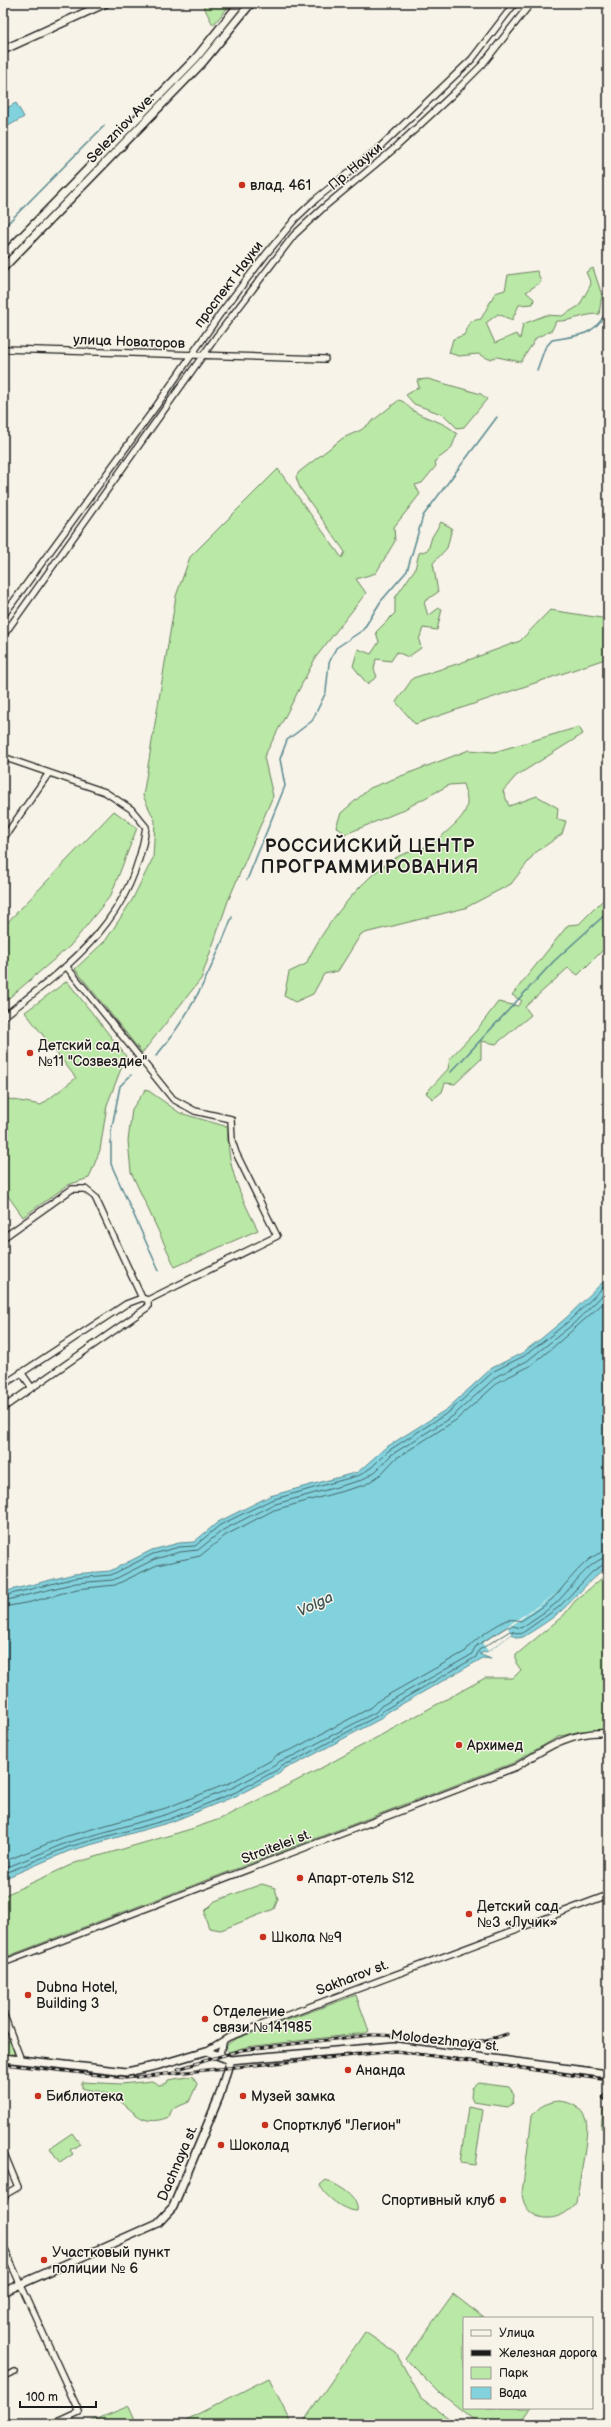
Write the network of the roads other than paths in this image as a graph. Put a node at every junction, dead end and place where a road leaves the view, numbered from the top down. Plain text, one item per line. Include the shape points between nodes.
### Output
1 (106, 3) edge
2 (240, 3) edge
3 (251, 3) edge
4 (514, 3) edge
5 (531, 3) edge
6 (3, 50) edge
7 (361, 163) junction
8 (367, 170) junction
9 (3, 256) edge
10 (3, 268) edge
11 (3, 349) edge
12 (191, 355) junction
13 (204, 355) junction
14 (325, 359) dead end
15 (3, 616) edge
16 (3, 636) edge
17 (3, 757) edge
18 (49, 773) junction
19 (3, 839) edge
20 (66, 966) junction
21 (3, 1017) edge
22 (3, 1238) edge
23 (145, 1299) junction
24 (21, 1372) junction
25 (3, 1385) edge
26 (32, 1388) junction
27 (3, 1408) edge
28 (608, 1733) edge
29 (608, 1896) edge
30 (3, 1963) edge
31 (3, 2013) edge
32 (224, 2040) junction
33 (206, 2051) junction
34 (222, 2056) junction
35 (3, 2058) edge
36 (21, 2060) junction
37 (230, 2060) junction
38 (608, 2074) edge
39 (3, 2151) edge
40 (3, 2202) edge
41 (3, 2246) edge
42 (21, 2284) junction
43 (3, 2292) edge
44 (15, 2372) dead end
45 (3, 2377) edge
46 (53, 2424) edge

1 - 6 main road
2 - 9 main road, Selezniov Ave. via 196,58
3 - 10 main road, Selezniov Ave. via 202,63
4 - 7 street, проспект Науки via 472,59
5 - 8 street, Пр. Науки via 482,65 395,148
7 - 8 street
7 - 12 street, проспект Науки via 296,218 262,259
8 - 13 street, Пр. Науки via 294,235
11 - 12 street, улица Новаторов
12 - 13 street, улица Новаторов
12 - 15 street, проспект Науки
13 - 14 street, улица Новаторов
13 - 16 street
17 - 18 street
18 - 19 street
18 - 20 street via 105,792 131,809 146,828 142,855 128,890 102,929
20 - 21 street
20 - 23 street via 173,1099 195,1111 230,1119 236,1153 277,1236
22 - 23 street via 72,1189 85,1189 95,1197
23 - 24 street via 126,1304
23 - 26 street via 148,1307
24 - 25 street
24 - 26 street
26 - 27 street
28 - 30 street, Stroitelei st. via 578,1735 560,1740 516,1767
29 - 32 street, Sakharov st.
31 - 36 street
32 - 33 street, Sakharov st.
32 - 34 street via 220,2052
33 - 34 main road
33 - 36 main road, Sakharov st. via 138,2071 104,2071
34 - 37 main road
35 - 36 main road, Sakharov st.
37 - 38 main road, Molodezhnaya st. via 394,2046
37 - 42 main road, Dachnaya st. via 227,2077 201,2141 173,2207 165,2218
39 - 40 street via 18,2187 6,2194
41 - 42 street
42 - 43 main road, Dachnaya st.
42 - 46 street via 79,2412
44 - 45 street

